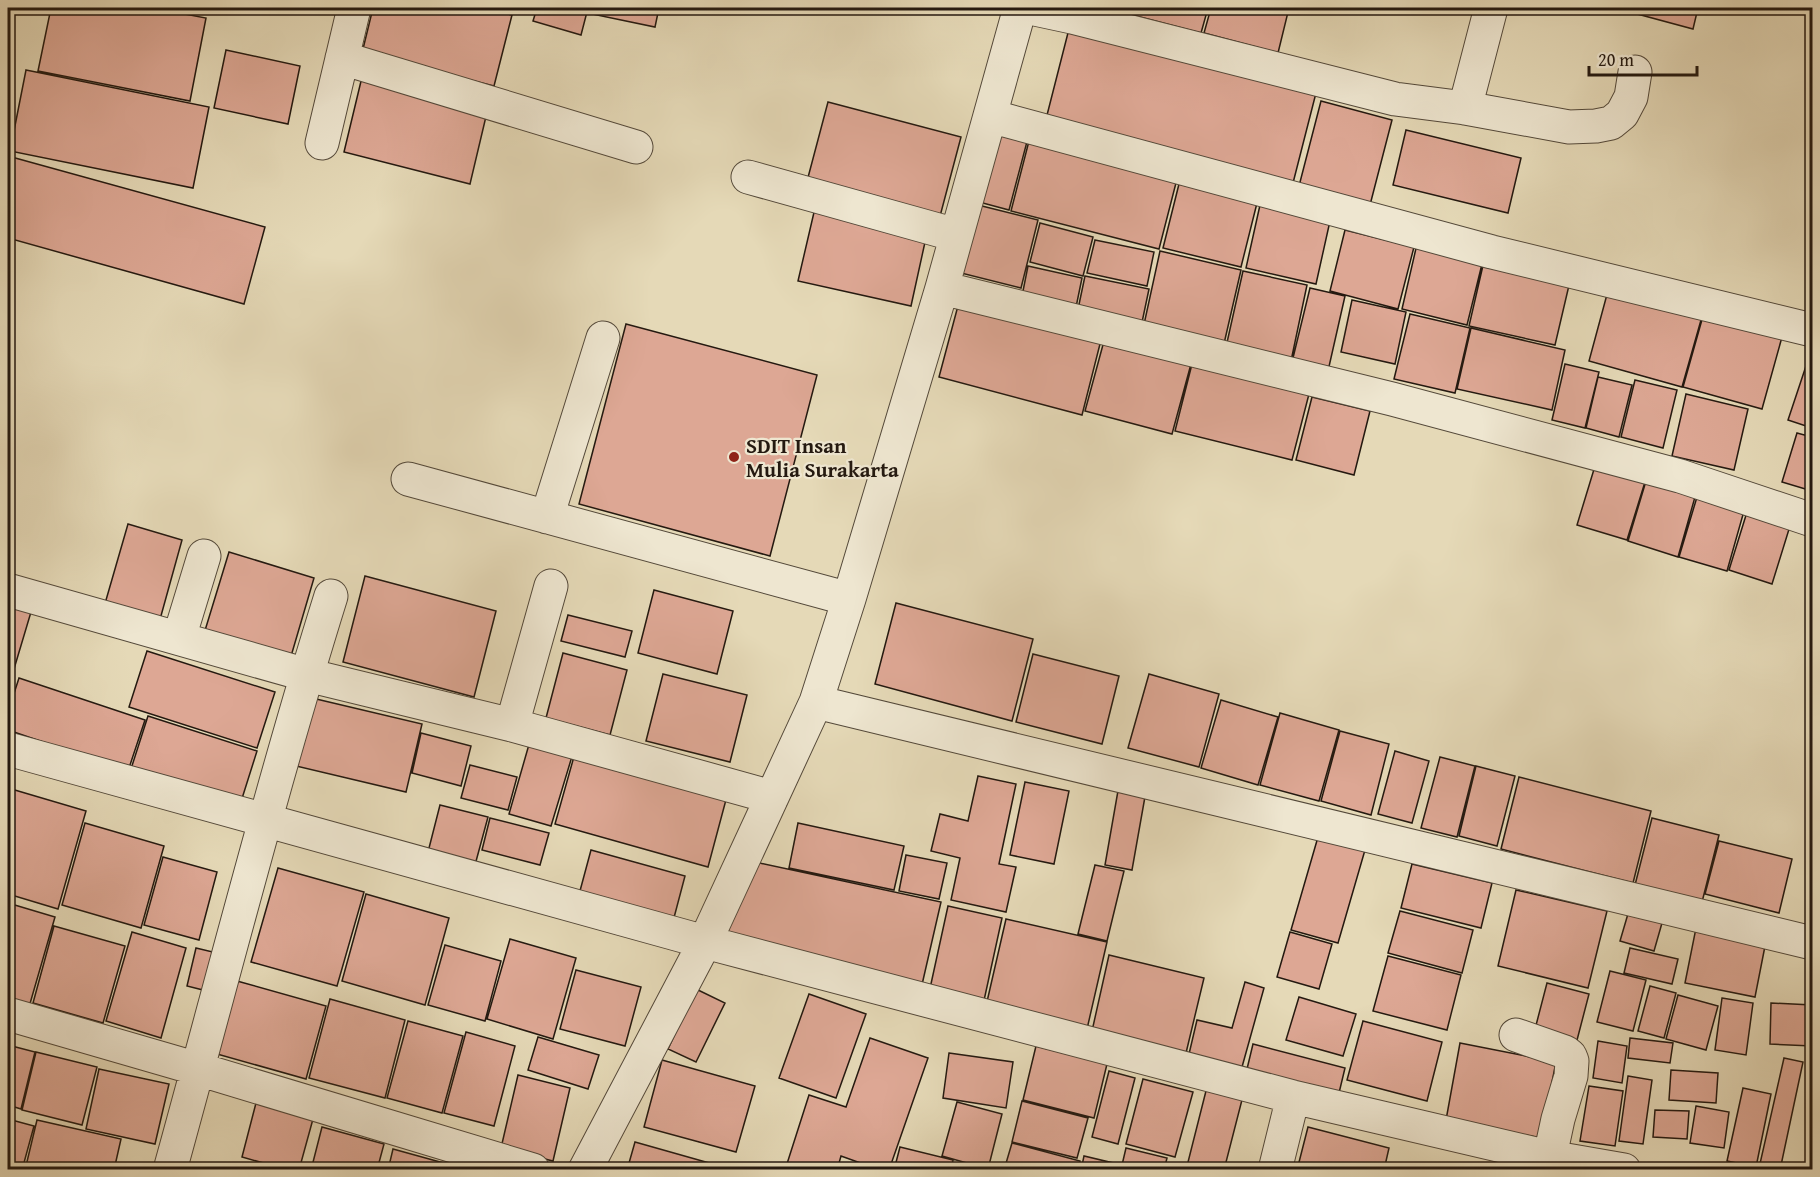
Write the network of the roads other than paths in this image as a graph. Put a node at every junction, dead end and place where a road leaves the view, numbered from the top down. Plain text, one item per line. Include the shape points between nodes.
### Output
1 (354, 8) edge
2 (1020, 8) edge
3 (1030, 8) edge
4 (1491, 8) edge
5 (342, 58) junction
6 (1635, 72) dead end
7 (1466, 108) junction
8 (990, 116) junction
9 (322, 143) dead end
10 (636, 147) dead end
11 (748, 177) dead end
12 (956, 235) junction
13 (942, 288) junction
14 (1812, 330) edge
15 (603, 338) dead end
16 (408, 479) dead end
17 (547, 517) junction
18 (1812, 520) edge
19 (204, 556) dead end
20 (551, 586) dead end
21 (8, 590) edge
22 (331, 596) dead end
23 (849, 599) junction
24 (179, 638) junction
25 (307, 675) junction
26 (816, 702) junction
27 (512, 725) junction
28 (8, 750) edge
29 (772, 797) junction
30 (266, 820) junction
31 (705, 942) junction
32 (1812, 943) edge
33 (8, 1014) edge
34 (1516, 1035) dead end
35 (198, 1069) junction
36 (1293, 1097) junction
37 (1548, 1163) edge
38 (170, 1170) edge
39 (533, 1170) edge
40 (585, 1170) edge
41 (1275, 1170) edge
42 (1624, 1170) edge

1 - 5 street
2 - 8 street
3 - 7 street via 1395,99
4 - 7 street
5 - 9 street
5 - 10 street
6 - 7 street via 1631,97 1623,114 1604,125 1569,127
8 - 12 street
8 - 14 street via 1492,252
11 - 12 street
12 - 13 street
13 - 18 street via 1392,399 1680,476
13 - 23 street
15 - 17 street
16 - 17 street
17 - 23 street
19 - 24 street
20 - 27 street
21 - 24 street
22 - 25 street
23 - 26 street
24 - 25 street
25 - 27 street
25 - 30 street
26 - 29 street
26 - 32 street
27 - 29 street
28 - 30 street
29 - 31 street
30 - 31 street
30 - 35 street
31 - 36 street
31 - 40 street
33 - 35 street
34 - 37 street via 1565,1052 1572,1061
35 - 38 street
35 - 39 street
36 - 37 street
36 - 41 street
37 - 42 street

